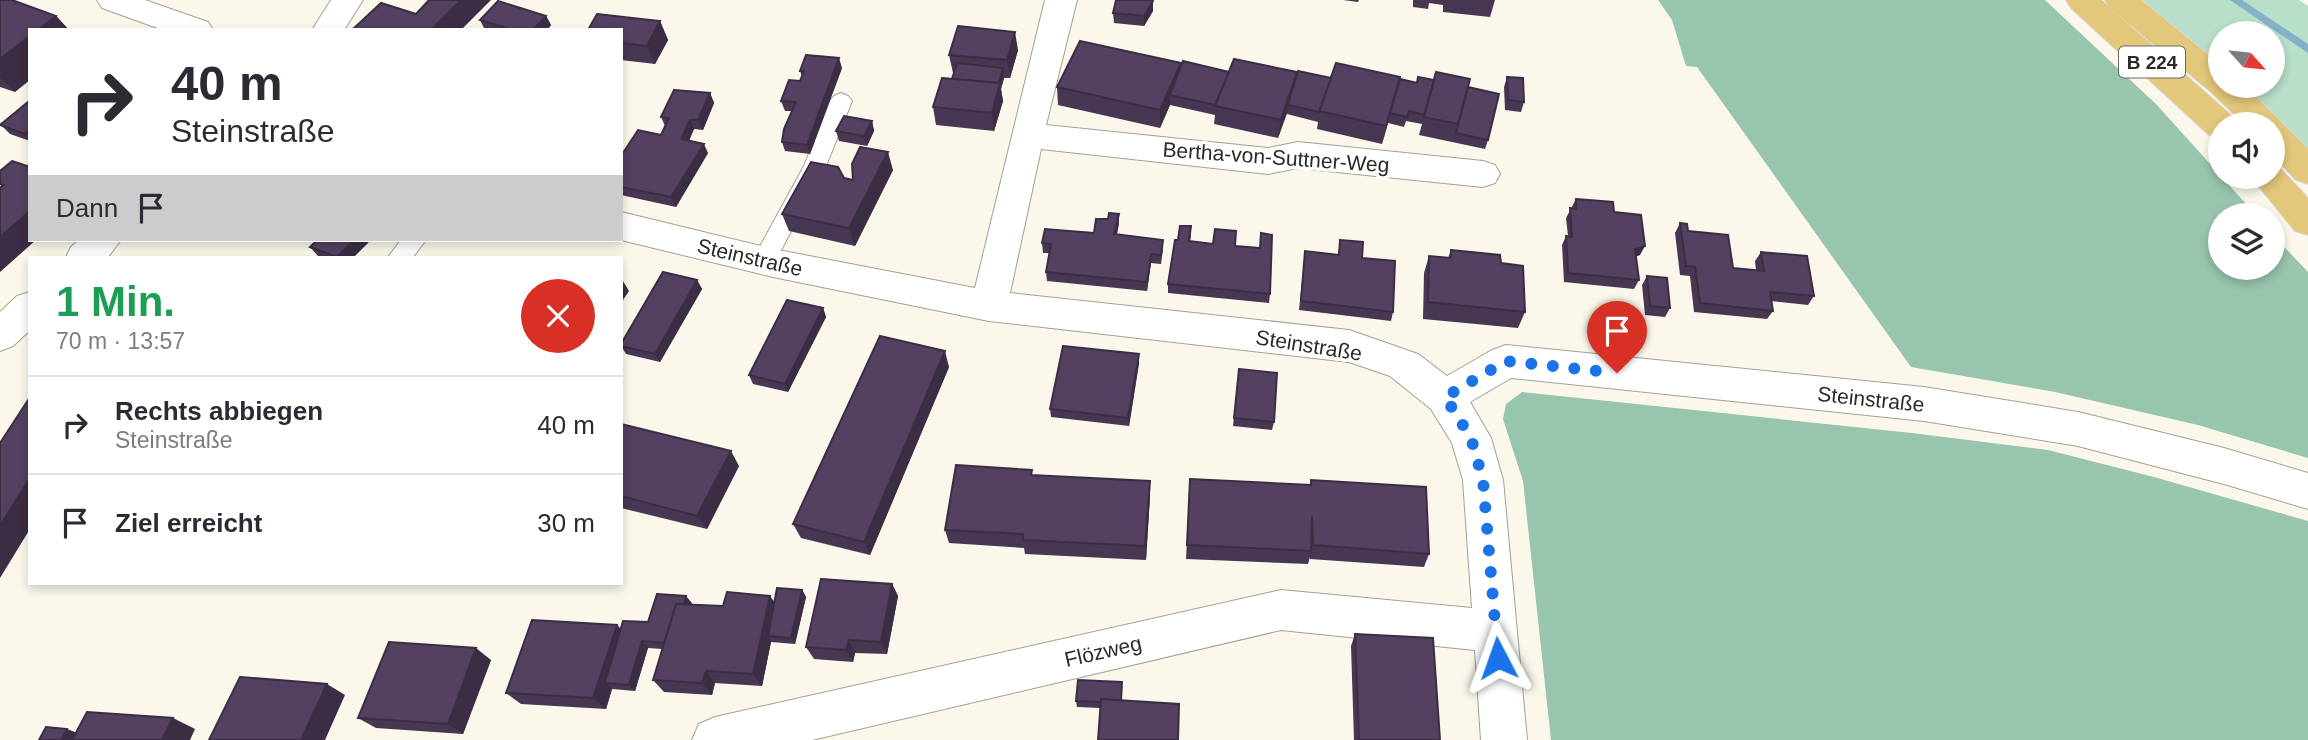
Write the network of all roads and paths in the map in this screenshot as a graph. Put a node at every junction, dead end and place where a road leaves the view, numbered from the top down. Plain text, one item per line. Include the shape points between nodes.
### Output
1 (113, 0) edge
2 (347, 0) edge
3 (1061, 0) edge
4 (2081, 0) edge
5 (2121, 0) edge
6 (191, 28) edge
7 (329, 28) edge
8 (2208, 72) edge
9 (2237, 98) edge
10 (841, 101) dead end
11 (2251, 112) edge
12 (2208, 114) edge
13 (1027, 135) junction
14 (2285, 147) edge
15 (2308, 172) edge
16 (1483, 174) dead end
17 (2278, 189) edge
18 (2308, 221) edge
19 (623, 226) edge
20 (101, 242) edge
21 (413, 242) edge
22 (85, 256) edge
23 (400, 256) edge
24 (764, 261) junction
25 (989, 306) junction
26 (28, 309) edge
27 (0, 335) edge
28 (1445, 397) junction
29 (2308, 491) edge
30 (1496, 631) junction
31 (715, 740) edge
32 (1504, 740) edge

1 - 6 street
2 - 7 street
3 - 13 street
4 - 12 main road, B 224
5 - 8 main road, B 224
9 - 11 main road, B 224
10 - 24 lane via 815,166
13 - 16 street, Bertha-von-Suttner-Weg via 1268,161 1298,155
13 - 25 street
14 - 15 main road
17 - 18 main road
19 - 24 street, Steinstraße
20 - 22 street
21 - 23 lane
24 - 25 street, Steinstraße
25 - 28 street, Steinstraße via 1349,346 1404,365
26 - 27 street
28 - 29 street, Steinstraße via 1506,361 1924,404 2078,429
28 - 30 street via 1471,438 1483,480
30 - 31 street, Flözweg via 1281,610
30 - 32 street

